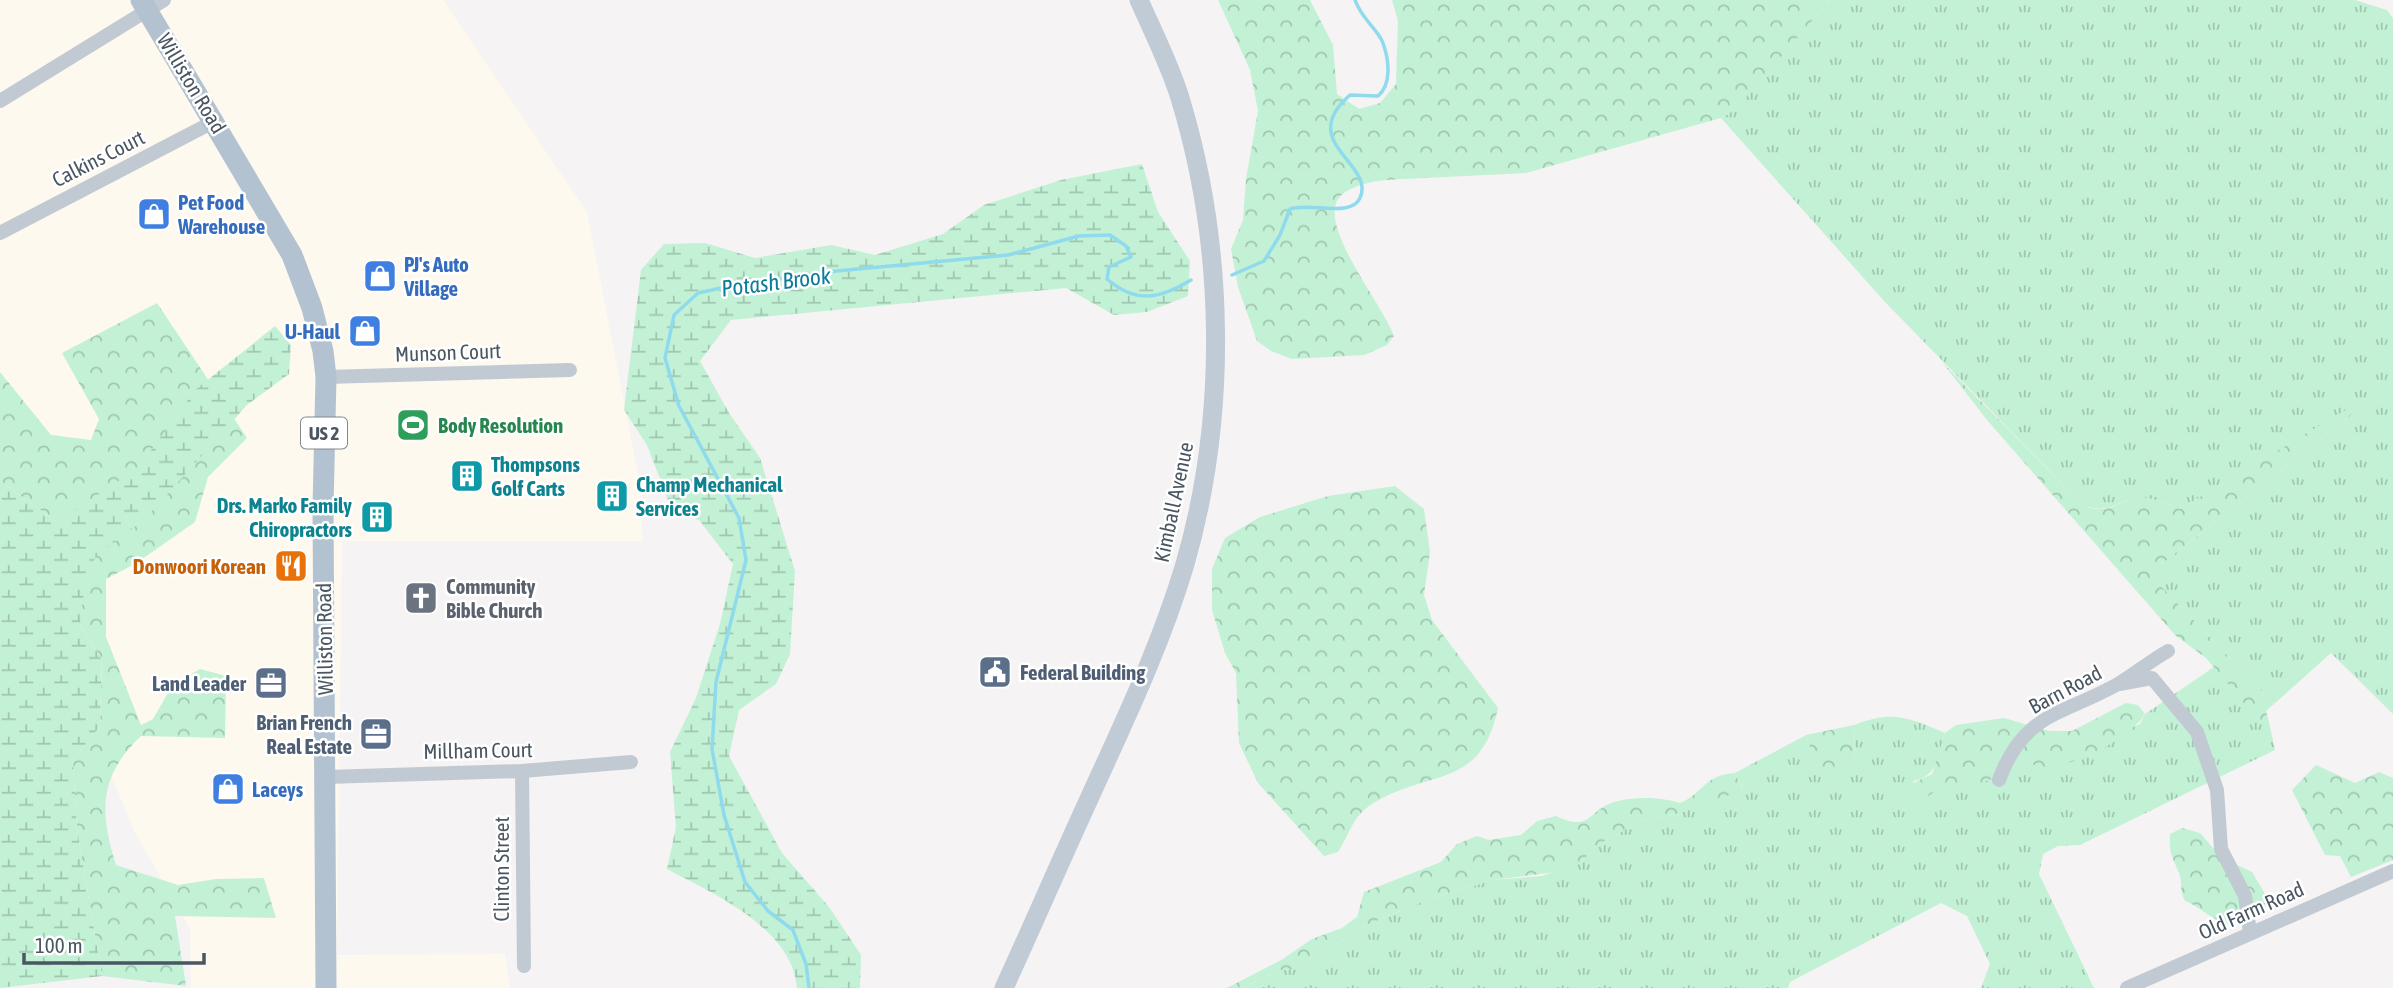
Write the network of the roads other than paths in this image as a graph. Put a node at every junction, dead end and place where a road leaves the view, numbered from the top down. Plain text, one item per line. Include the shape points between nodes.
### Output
1 (1139, 0) edge
2 (151, 3) edge
3 (0, 101) edge
4 (215, 121) junction
5 (0, 233) edge
6 (570, 370) dead end
7 (326, 377) junction
8 (2168, 651) dead end
9 (2119, 684) junction
10 (631, 762) dead end
11 (522, 771) junction
12 (326, 777) junction
13 (1999, 779) dead end
14 (2393, 871) edge
15 (2250, 933) junction
16 (524, 966) dead end
17 (326, 988) edge
18 (1004, 988) edge
19 (2127, 988) edge

1 - 18 main road, Kimball Avenue via 1180,96 1200,173 1214,325 1206,466 1185,562 1152,658
2 - 3 street
2 - 4 main road, Williston Road / US 2
4 - 5 street, Calkins Court
4 - 7 main road, Williston Road / US 2 via 300,275 317,323
6 - 7 street, Munson Court
7 - 12 main road, Williston Road / US 2
8 - 9 street, Barn Road
9 - 13 street, Barn Road via 2058,711 2021,736
9 - 15 street via 2152,678 2197,732 2217,790 2221,849 2245,896
10 - 11 street, Millham Court
11 - 12 street, Millham Court
11 - 16 street, Clinton Street
12 - 17 main road, Williston Road / US 2
14 - 15 street, Old Farm Road
15 - 19 street, Old Farm Road

